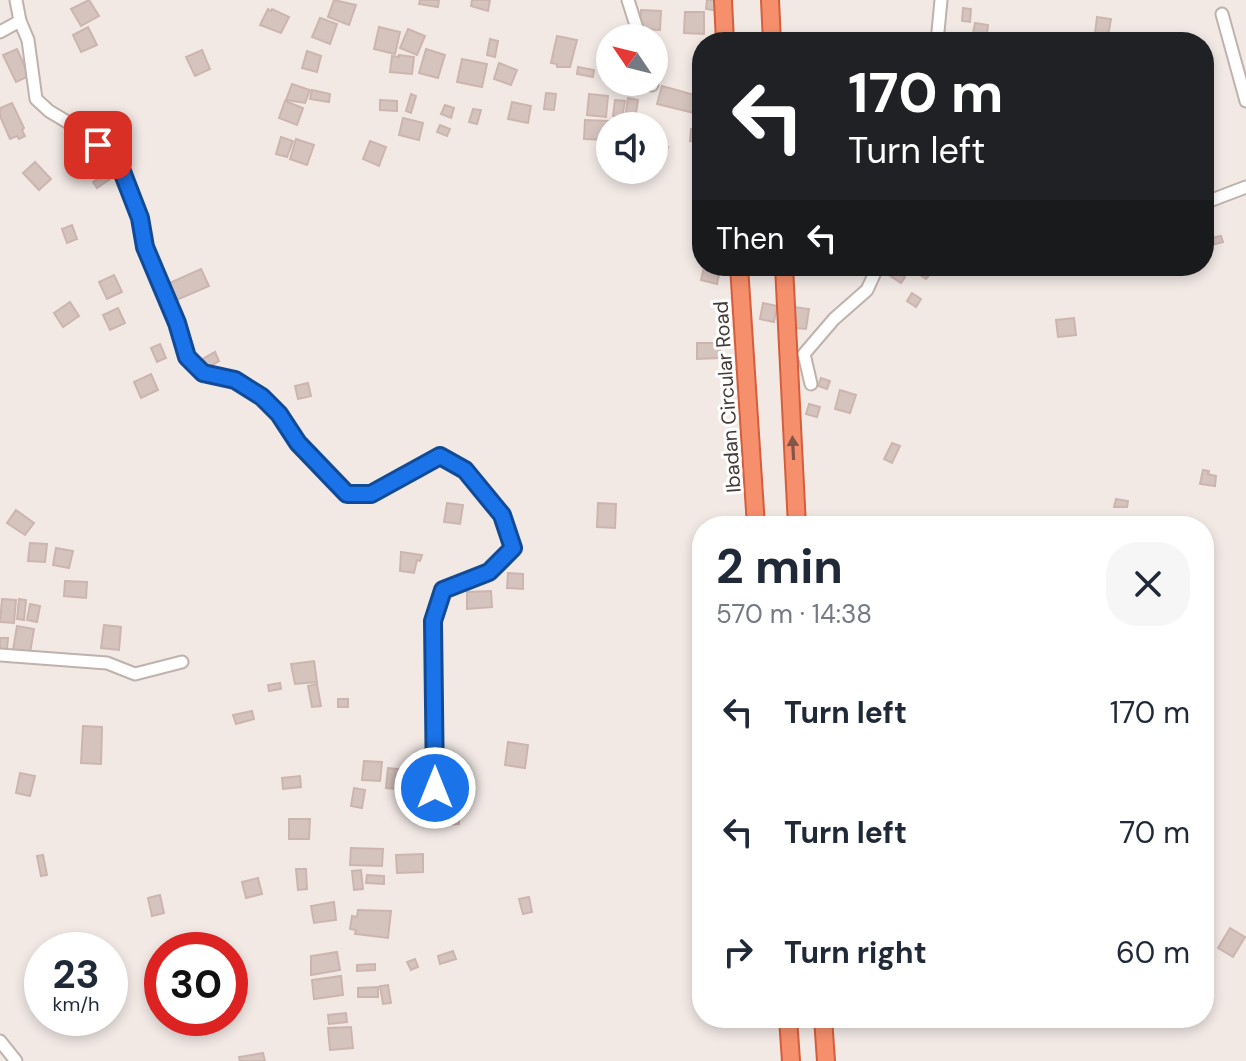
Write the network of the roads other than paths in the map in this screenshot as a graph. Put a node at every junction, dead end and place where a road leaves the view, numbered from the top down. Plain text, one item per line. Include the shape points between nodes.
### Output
1 (16, 0) edge
2 (628, 0) edge
3 (723, 0) edge
4 (770, 0) edge
5 (941, 0) edge
6 (1222, 14) dead end
7 (20, 21) junction
8 (636, 24) edge
9 (0, 32) edge
10 (725, 32) edge
11 (772, 32) edge
12 (938, 32) edge
13 (1246, 101) edge
14 (1246, 187) edge
15 (1214, 199) edge
16 (740, 276) edge
17 (784, 276) edge
18 (873, 276) edge
19 (811, 384) dead end
20 (755, 516) edge
21 (796, 516) edge
22 (0, 655) edge
23 (182, 662) dead end
24 (435, 788) dead end
25 (789, 1028) edge
26 (824, 1028) edge
27 (0, 1041) edge
28 (16, 1061) edge
29 (791, 1061) edge
30 (826, 1061) edge

1 - 7 street
2 - 8 street
3 - 10 highway
4 - 11 highway
5 - 12 street
6 - 13 street
7 - 9 street
7 - 24 street via 28,40 36,99 118,161 187,357 203,373 235,380 262,397 347,494 371,494 440,456 465,470 502,515 513,548 489,572 443,590 433,621
14 - 15 street
16 - 20 highway, Ibadan Circular Road
21 -> 17 highway
18 - 19 street via 867,290 804,354
22 - 23 street via 107,663 135,674
25 - 29 highway
26 - 30 highway
27 - 28 street

